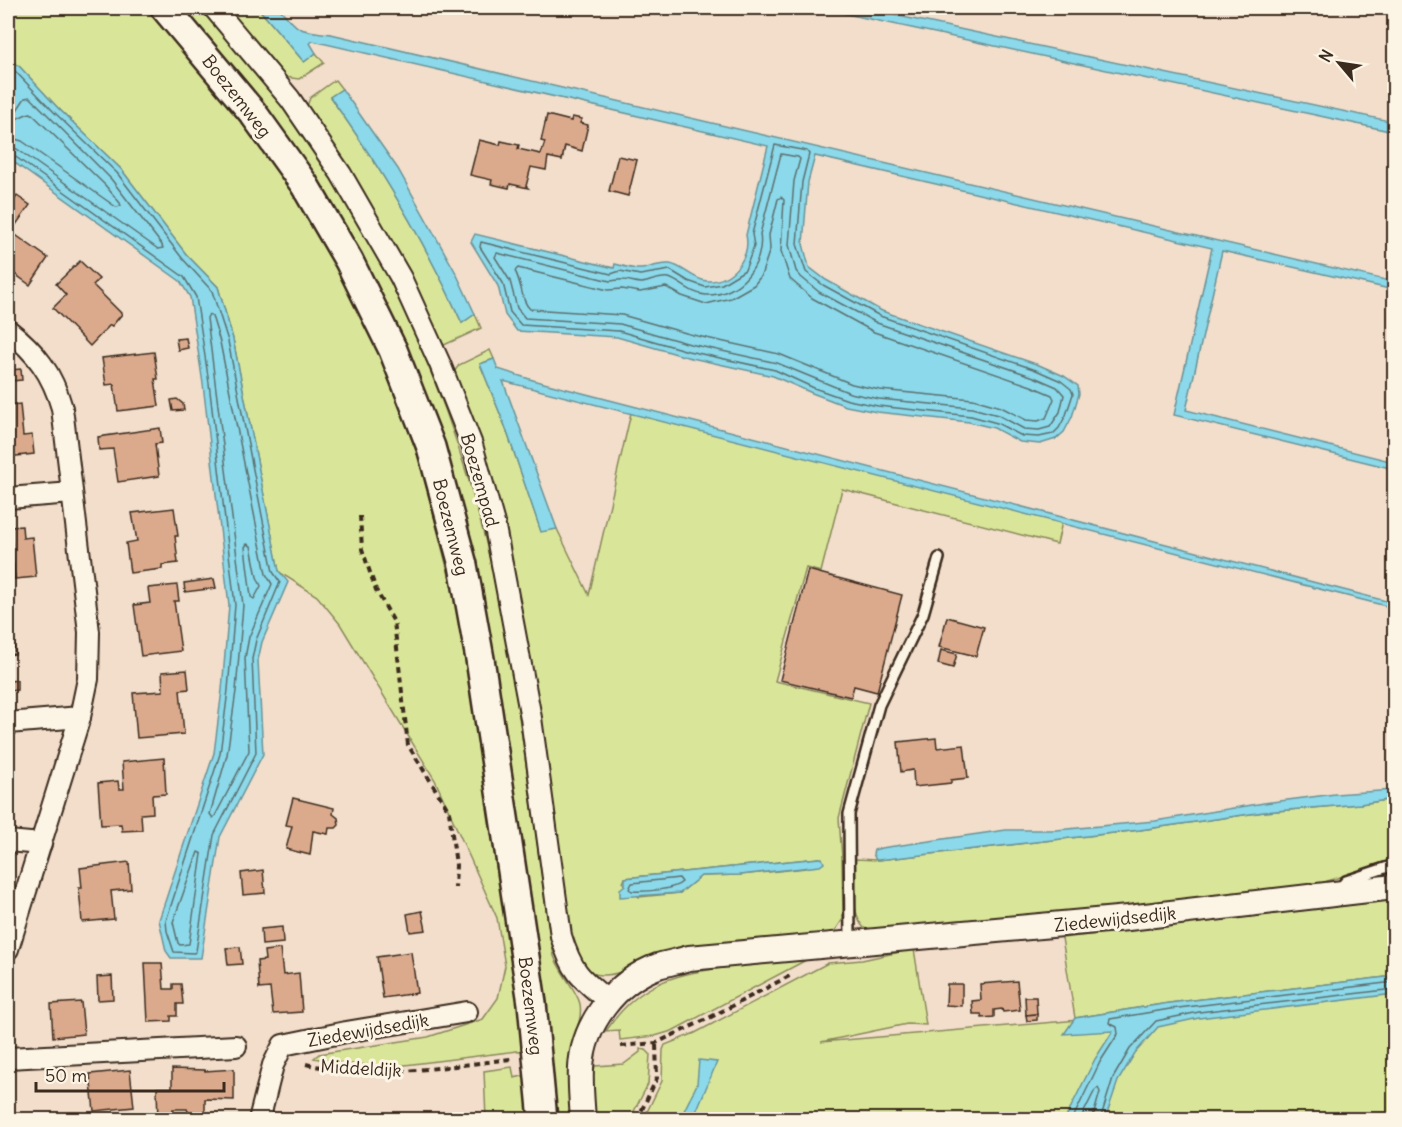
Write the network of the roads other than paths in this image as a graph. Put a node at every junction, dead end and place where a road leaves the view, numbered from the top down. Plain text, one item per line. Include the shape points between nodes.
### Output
1 (165, 8) edge
2 (214, 8) edge
3 (8, 330) edge
4 (72, 493) junction
5 (8, 498) edge
6 (939, 558) dead end
7 (80, 717) junction
8 (8, 723) edge
9 (8, 841) edge
10 (41, 844) junction
11 (1395, 865) edge
12 (1395, 887) edge
13 (1336, 894) junction
14 (850, 943) junction
15 (8, 949) edge
16 (608, 1001) junction
17 (467, 1012) dead end
18 (236, 1046) dead end
19 (8, 1058) edge
20 (260, 1119) edge
21 (543, 1119) edge
22 (583, 1119) edge

1 - 21 main road, Boezemweg via 253,113 309,193 350,261 393,350 431,447 463,565 480,659 532,1003
2 - 16 street, Boezempad via 290,99 341,174 401,278 444,374 472,445 495,527 531,718 561,936 569,962 580,978
3 - 4 street via 24,342 56,386
4 - 5 street
4 - 7 street via 89,632 88,679
6 - 14 lane via 923,614 879,705 849,814
7 - 8 street
7 - 10 street
9 - 10 street
10 - 15 street
11 - 13 lane via 1346,881
12 - 13 street, Ziedewijdsedijk
13 - 14 street, Ziedewijdsedijk via 1128,918
14 - 16 street, Ziedewijdsedijk via 689,958 658,966 634,978
16 - 22 street, Ziedewijdsedijk via 585,1041 581,1068
17 - 20 street, Ziedewijdsedijk via 283,1046 276,1057
18 - 19 street

